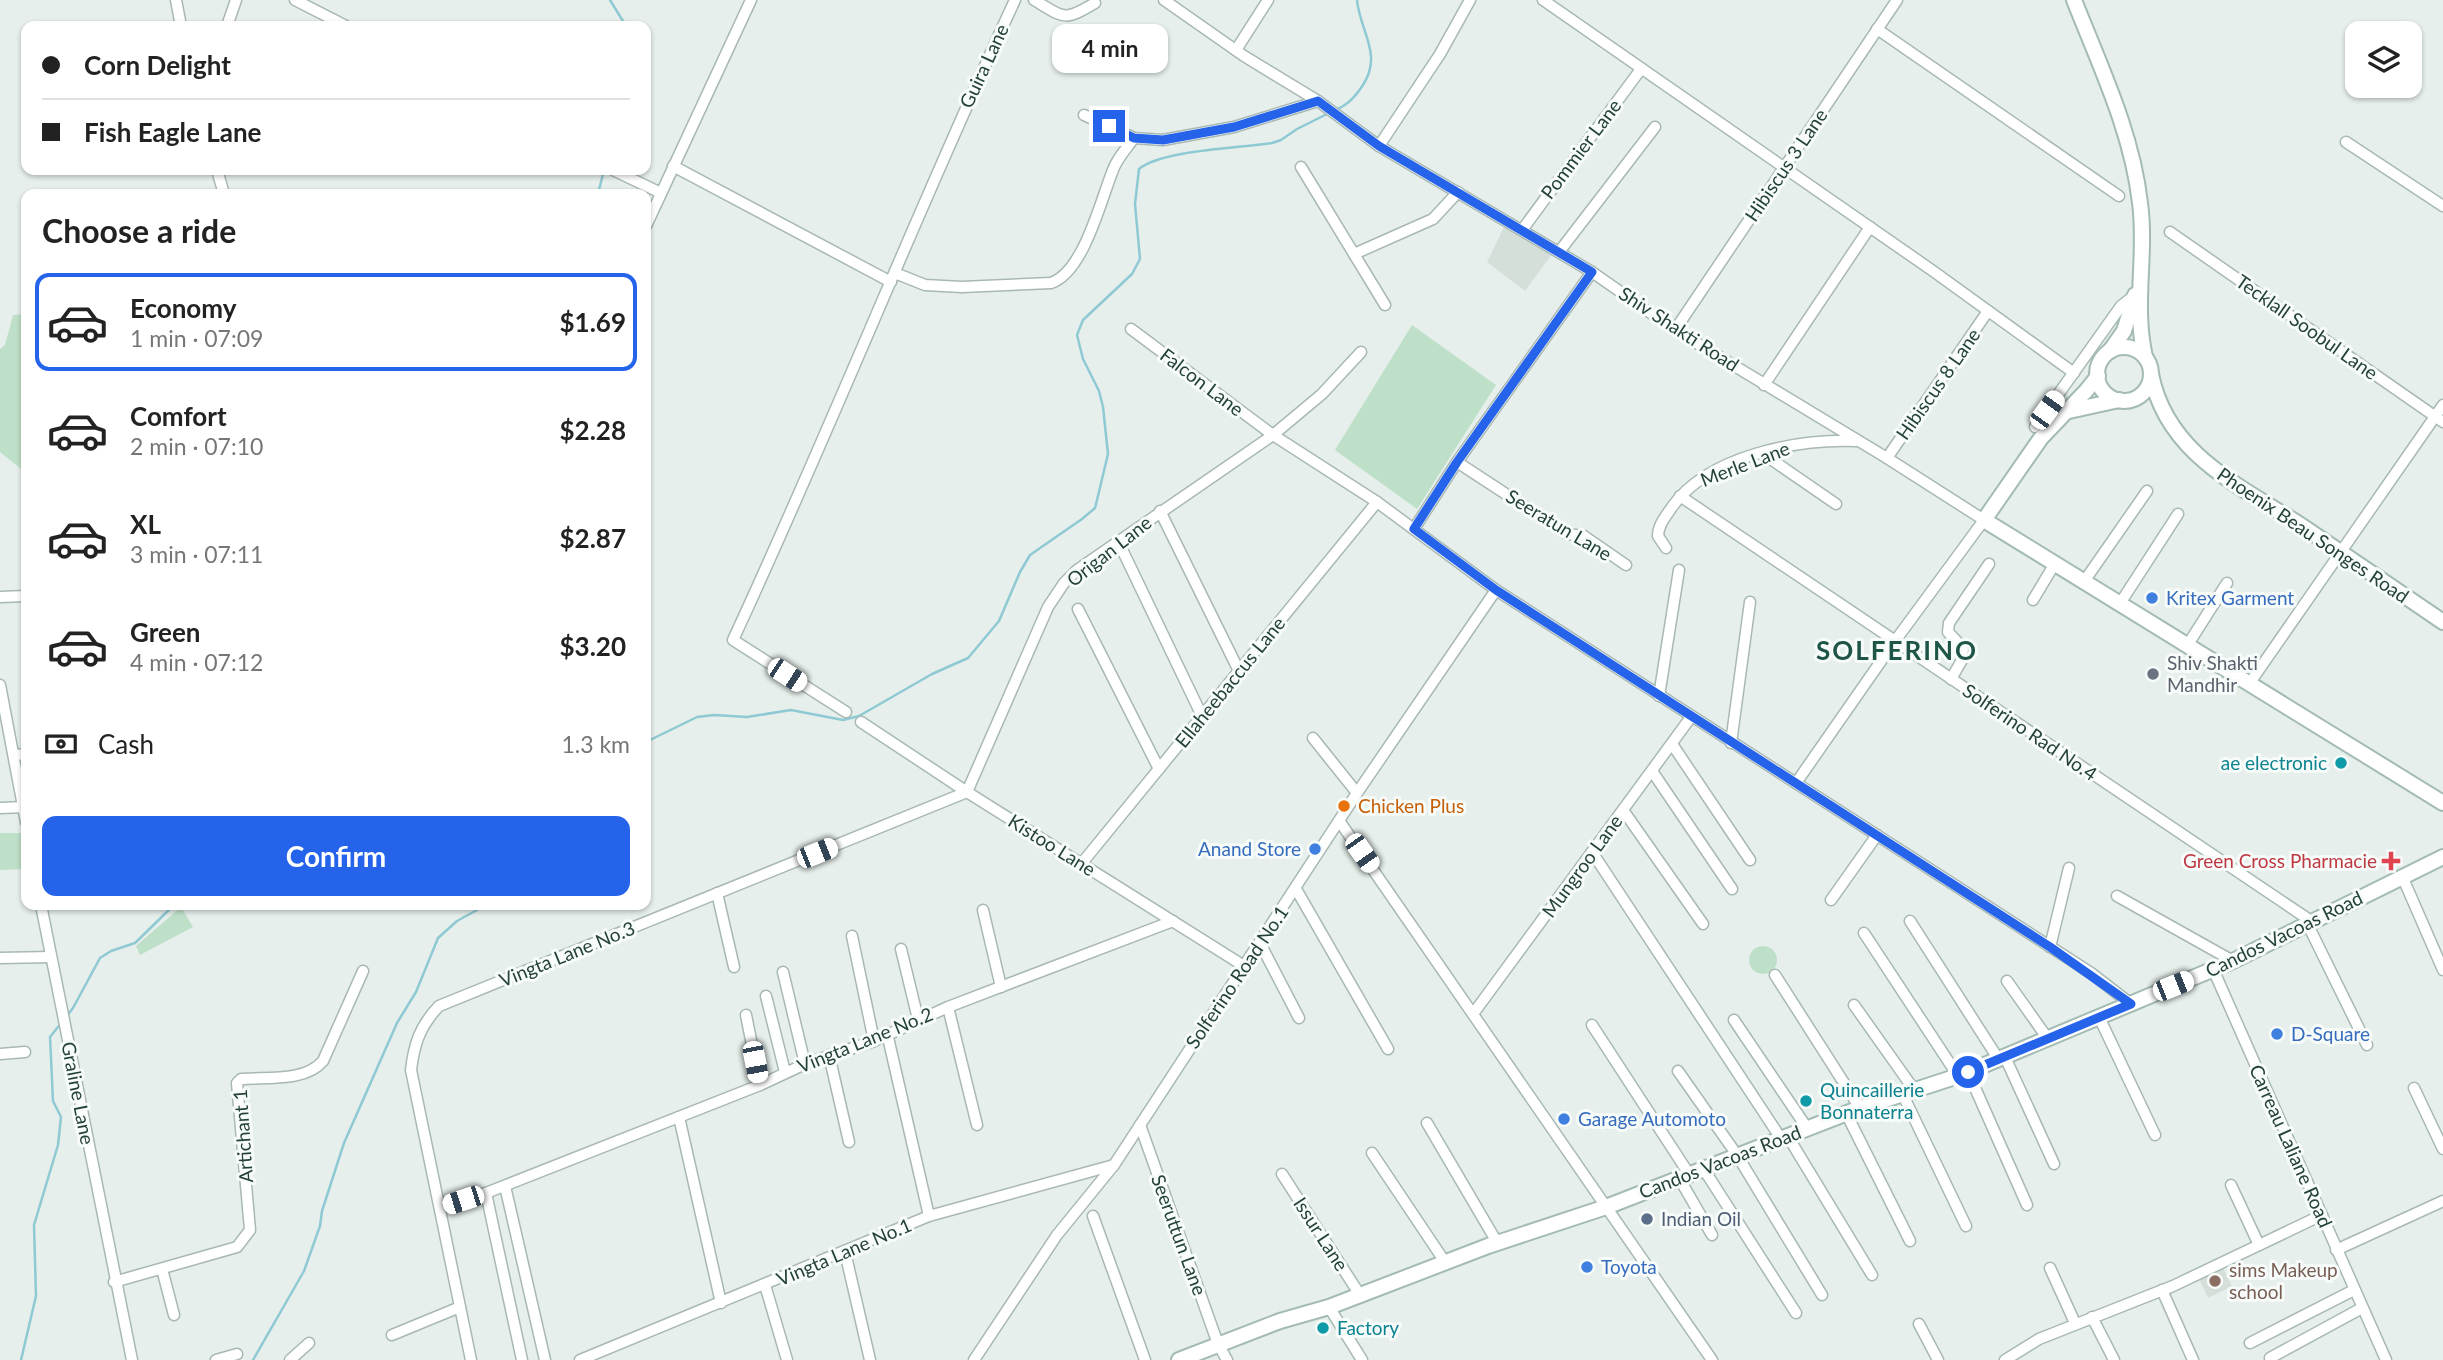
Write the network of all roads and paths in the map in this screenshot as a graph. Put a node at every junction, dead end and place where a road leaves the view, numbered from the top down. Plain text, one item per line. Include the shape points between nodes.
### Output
1 (176, 0) edge
2 (236, 0) edge
3 (295, 0) edge
4 (1015, 0) edge
5 (1034, 0) edge
6 (1268, 0) edge
7 (1470, 0) edge
8 (1543, 0) edge
9 (1897, 0) edge
10 (2074, 0) edge
11 (747, 2) edge
12 (1171, 2) edge
13 (1095, 3) dead end
14 (180, 21) edge
15 (229, 21) edge
16 (336, 21) edge
17 (1877, 29) junction
18 (1236, 51) junction
19 (1641, 69) junction
20 (1322, 104) junction
21 (1084, 115) dead end
22 (1655, 127) dead end
23 (1134, 138) junction
24 (2346, 142) dead end
25 (1379, 146) junction
26 (673, 166) junction
27 (1301, 167) dead end
28 (1784, 167) junction
29 (623, 175) edge
30 (1458, 192) junction
31 (661, 193) junction
32 (2119, 196) dead end
33 (2443, 206) edge
34 (651, 215) edge
35 (1870, 227) junction
36 (1522, 230) junction
37 (2170, 232) dead end
38 (1559, 252) junction
39 (1354, 254) junction
40 (1592, 272) junction
41 (893, 277) junction
42 (2137, 289) junction
43 (1385, 305) dead end
44 (1988, 311) junction
45 (1131, 330) dead end
46 (1675, 330) junction
47 (2110, 351) junction
48 (1361, 352) dead end
49 (2146, 358) junction
50 (2074, 373) junction
51 (2151, 374) junction
52 (2098, 376) junction
53 (1764, 385) junction
54 (2119, 400) junction
55 (2443, 405) edge
56 (2067, 411) junction
57 (2439, 419) edge
58 (2035, 427) dead end
59 (1273, 435) junction
60 (1856, 440) junction
61 (1762, 453) junction
62 (1887, 458) junction
63 (1457, 462) junction
64 (2147, 491) dead end
65 (1680, 496) junction
66 (1377, 502) junction
67 (1836, 503) dead end
68 (1160, 511) junction
69 (2178, 514) dead end
70 (1984, 520) junction
71 (1414, 529) junction
72 (1118, 541) junction
73 (1666, 548) dead end
74 (2339, 551) junction
75 (1989, 564) dead end
76 (1626, 565) dead end
77 (2054, 565) junction
78 (1679, 570) dead end
79 (2083, 583) junction
80 (2227, 583) dead end
81 (1496, 590) junction
82 (21, 596) edge
83 (0, 597) edge
84 (2033, 600) dead end
85 (1750, 602) dead end
86 (2119, 605) junction
87 (1078, 609) dead end
88 (2443, 622) edge
89 (1895, 641) junction
90 (2187, 646) junction
91 (1239, 671) junction
92 (1951, 679) junction
93 (2249, 684) junction
94 (0, 685) edge
95 (1659, 696) junction
96 (846, 712) dead end
97 (1202, 716) junction
98 (1691, 717) junction
99 (862, 722) dead end
100 (1313, 738) dead end
101 (1731, 743) junction
102 (1672, 744) junction
103 (21, 754) edge
104 (15, 755) junction
105 (1159, 769) junction
106 (1652, 771) junction
107 (1796, 783) junction
108 (21, 786) edge
109 (967, 792) junction
110 (1357, 793) junction
111 (2443, 803) edge
112 (21, 807) edge
113 (0, 808) edge
114 (1623, 810) junction
115 (1340, 822) junction
116 (1877, 835) junction
117 (1592, 852) junction
118 (2443, 856) edge
119 (1750, 860) dead end
120 (1082, 863) junction
121 (2069, 868) dead end
122 (2402, 876) junction
123 (1296, 888) junction
124 (1732, 889) dead end
125 (717, 893) junction
126 (2117, 896) dead end
127 (1830, 900) dead end
128 (42, 910) edge
129 (983, 910) dead end
130 (1174, 921) junction
131 (1910, 921) dead end
132 (2309, 922) junction
133 (1703, 924) dead end
134 (1864, 933) dead end
135 (852, 936) dead end
136 (1260, 943) junction
137 (2050, 947) junction
138 (901, 949) dead end
139 (51, 957) junction
140 (0, 958) edge
141 (2232, 961) junction
142 (1244, 966) junction
143 (734, 967) dead end
144 (2213, 969) junction
145 (2443, 970) edge
146 (363, 971) dead end
147 (783, 972) dead end
148 (1775, 975) dead end
149 (2007, 981) dead end
150 (1001, 987) junction
151 (766, 996) dead end
152 (2131, 1004) junction
153 (1854, 1005) dead end
154 (948, 1007) junction
155 (1473, 1014) junction
156 (746, 1015) dead end
157 (2099, 1017) junction
158 (1299, 1018) dead end
159 (918, 1019) junction
160 (1734, 1020) dead end
161 (1592, 1025) dead end
162 (887, 1033) junction
163 (2048, 1039) junction
164 (874, 1041) junction
165 (2367, 1045) dead end
166 (1388, 1049) dead end
167 (25, 1052) dead end
168 (0, 1054) edge
169 (828, 1055) junction
170 (2002, 1058) junction
171 (806, 1064) junction
172 (1678, 1071) dead end
173 (785, 1072) junction
174 (1963, 1074) junction
175 (760, 1085) junction
176 (2414, 1088) dead end
177 (1909, 1093) junction
178 (1853, 1111) junction
179 (679, 1117) junction
180 (1427, 1123) dead end
181 (977, 1125) dead end
182 (1140, 1125) junction
183 (1807, 1128) junction
184 (2155, 1135) dead end
185 (1784, 1136) junction
186 (849, 1142) dead end
187 (2443, 1149) edge
188 (1372, 1153) dead end
189 (1737, 1155) junction
190 (2054, 1164) dead end
191 (1114, 1165) junction
192 (1703, 1168) junction
193 (1282, 1174) dead end
194 (1684, 1176) junction
195 (2231, 1185) dead end
196 (505, 1186) junction
197 (486, 1193) junction
198 (2443, 1201) edge
199 (2027, 1205) dead end
200 (1606, 1207) junction
201 (440, 1208) junction
202 (2322, 1215) junction
203 (929, 1216) junction
204 (1093, 1216) dead end
205 (1966, 1226) dead end
206 (1712, 1235) dead end
207 (1910, 1241) dead end
208 (1498, 1244) junction
209 (2259, 1245) junction
210 (2336, 1250) junction
211 (845, 1252) junction
212 (1445, 1262) junction
213 (2050, 1268) dead end
214 (162, 1269) junction
215 (1872, 1275) dead end
216 (114, 1282) junction
217 (765, 1285) junction
218 (2162, 1290) junction
219 (2354, 1290) junction
220 (1360, 1295) junction
221 (1822, 1295) dead end
222 (721, 1303) junction
223 (460, 1307) junction
224 (1329, 1307) junction
225 (2362, 1308) junction
226 (1796, 1313) dead end
227 (174, 1315) dead end
228 (2092, 1317) junction
229 (2075, 1323) junction
230 (1919, 1324) dead end
231 (392, 1335) dead end
232 (309, 1343) dead end
233 (2250, 1343) dead end
234 (1218, 1344) junction
235 (237, 1354) dead end
236 (2270, 1358) dead end
237 (132, 1360) edge
238 (216, 1360) edge
239 (290, 1360) edge
240 (471, 1360) edge
241 (522, 1360) edge
242 (545, 1360) edge
243 (580, 1360) edge
244 (787, 1360) edge
245 (870, 1360) edge
246 (974, 1360) edge
247 (1145, 1360) edge
248 (1179, 1360) edge
249 (1227, 1360) edge
250 (1362, 1360) edge
251 (1712, 1360) edge
252 (1938, 1360) edge
253 (2005, 1360) edge
254 (2114, 1360) edge
255 (2193, 1360) edge
256 (2386, 1360) edge

1 - 14 street
2 - 15 street
3 - 16 street
4 - 41 street, Guira Lane
5 - 13 street via 1068,18
6 - 18 street
7 - 25 street
8 - 19 street
9 - 17 street, Hibiscus 3 Lane
10 - 42 main road via 2136,170 2141,207
11 - 26 street
12 - 18 street, Shiv Shakti Road
17 - 28 street, Hibiscus 3 Lane
17 - 32 street
18 - 20 street, Shiv Shakti Road
19 - 28 street
19 - 36 street, Pommier Lane
20 - 23 street via 1163,140
20 - 25 street, Shiv Shakti Road
21 - 23 street
22 - 38 street
23 - 41 street via 1114,167 1078,256 1060,279 962,287
24 - 33 street
25 - 30 street, Shiv Shakti Road
26 - 31 street
26 - 41 street
27 - 39 street
28 - 35 street
28 - 46 street, Hibiscus 3 Lane
29 - 31 street
30 - 36 street, Shiv Shakti Road
30 - 39 street via 1433,219
31 - 34 street
35 - 44 street
35 - 53 street
36 - 38 street, Shiv Shakti Road
37 - 57 street, Tecklall Soobul Lane
38 - 40 street, Shiv Shakti Road
39 - 43 street
40 - 46 street, Shiv Shakti Road
40 - 63 street
41 - 96 street, Guira Lane via 733,640
42 - 47 main road via 2124,331
42 - 49 main road
42 - 50 street
44 - 50 street
44 - 62 street, Hibiscus 8 Lane
45 - 59 street, Falcon Lane
46 - 53 street, Shiv Shakti Road
47 - 49 main road via 2133,349
47 - 52 main road
48 - 59 street, Origan Lane via 1322,394
49 - 51 main road
50 - 58 street
51 - 54 main road via 2141,395
51 - 74 main road, Phoenix Beau Songes Road via 2158,403 2186,444 2237,486
52 - 54 main road via 2106,394
52 - 56 main road
53 - 60 street, Shiv Shakti Road
54 - 56 main road
55 - 57 street
56 - 70 main road via 2041,438
57 - 74 street
59 - 66 street, Falcon Lane
59 - 68 street, Origan Lane
60 - 61 street, Merle Lane via 1799,443
60 - 62 street, Shiv Shakti Road
61 - 65 street, Merle Lane via 1695,482
61 - 67 street
62 - 70 street, Shiv Shakti Road
63 - 71 street
63 - 76 street, Seeratun Lane via 1567,534 1584,536
64 - 79 street
65 - 73 street via 1658,531
65 - 89 street, Solferino Rad No.4
66 - 71 street, Falcon Lane
66 - 91 street, Ellaheebaccus Lane
68 - 72 street, Origan Lane
68 - 91 street
69 - 86 street
70 - 77 main road
70 - 89 street
71 - 81 street, Falcon Lane
72 - 97 street
72 - 109 street, Origan Lane via 1077,570 1048,607
74 - 88 main road, Phoenix Beau Songes Road
74 - 93 street
75 - 92 street via 1949,623 1948,632 1960,644 1963,656
77 - 79 main road
77 - 84 street
78 - 95 street
79 - 86 main road
80 - 90 street
81 - 95 street, Falcon Lane
81 - 110 street, Solferino Road No.1
82 - 83 street
85 - 101 street
86 - 90 main road
87 - 105 street
89 - 92 street, Solferino Rad No.4
89 - 107 street
90 - 93 main road
91 - 97 street, Ellaheebaccus Lane
92 - 132 street, Solferino Rad No.4
93 - 111 main road
94 - 104 street
95 - 98 street, Falcon Lane
97 - 105 street, Ellaheebaccus Lane
98 - 101 street, Falcon Lane
98 - 102 street, Mungroo Lane
99 - 109 street, Kistoo Lane
100 - 110 street
101 - 107 street, Falcon Lane
102 - 106 street, Mungroo Lane
102 - 119 street
103 - 104 street
104 - 108 street
105 - 120 street, Ellaheebaccus Lane
106 - 114 street, Mungroo Lane
106 - 124 street
107 - 116 street, Falcon Lane
109 - 120 street, Kistoo Lane
109 - 125 street, Vingta Lane No.3
110 - 115 street, Solferino Road No.1
112 - 113 street
114 - 117 street, Mungroo Lane
114 - 133 street
115 - 123 street, Solferino Road No.1
115 - 155 street
116 - 127 street
116 - 137 street, Falcon Lane
117 - 155 street, Mungroo Lane
117 - 185 street
118 - 122 main road, Candos Vacoas Road
120 - 130 street, Kistoo Lane
121 - 137 street
122 - 132 main road, Candos Vacoas Road
122 - 145 street
123 - 136 street, Solferino Road No.1
123 - 166 street
125 - 143 street
125 - 201 street, Vingta Lane No.3 via 439,1006 424,1021 411,1070
126 - 141 street
128 - 139 street, Graline Lane
129 - 150 street
130 - 142 street, Kistoo Lane
130 - 150 street, Vingta Lane No.2
131 - 170 street
132 - 141 main road, Candos Vacoas Road
132 - 165 street
134 - 174 street
135 - 164 street
136 - 142 street, Solferino Road No.1
136 - 158 street
137 - 152 street, Falcon Lane
138 - 159 street
139 - 140 street
139 - 216 street, Graline Lane
141 - 144 main road, Candos Vacoas Road
142 - 182 street, Solferino Road No.1
144 - 152 main road, Candos Vacoas Road
144 - 202 street, Carreau Laliane Road
146 - 214 street, Artichant 1 via 323,1061 314,1071 237,1083 250,1230 237,1247
147 - 171 street
148 - 178 street
149 - 163 street
150 - 154 street, Vingta Lane No.2
151 - 173 street
152 - 157 main road, Candos Vacoas Road
153 - 177 street
154 - 159 street, Vingta Lane No.2
154 - 181 street
155 - 200 street
156 - 175 street
157 - 163 main road, Candos Vacoas Road
157 - 184 street
159 - 162 street, Vingta Lane No.2
160 - 183 street
161 - 194 street via 1658,1123
162 - 164 street, Vingta Lane No.2
162 - 203 street
163 - 170 main road, Candos Vacoas Road
164 - 169 street, Vingta Lane No.2
167 - 168 street
169 - 171 street, Vingta Lane No.2
169 - 186 street
170 - 174 main road, Candos Vacoas Road
170 - 190 street
171 - 173 street, Vingta Lane No.2
172 - 189 street
173 - 175 street, Vingta Lane No.2
174 - 177 main road, Candos Vacoas Road
174 - 199 street
175 - 179 street, Vingta Lane No.2
176 - 187 street
177 - 178 main road, Candos Vacoas Road
177 - 205 street
178 - 183 main road, Candos Vacoas Road
178 - 207 street
179 - 196 street, Vingta Lane No.2
179 - 222 street
180 - 208 street
182 - 191 street, Solferino Road No.1
182 - 234 street, Seeruttun Lane
183 - 185 main road, Candos Vacoas Road
185 - 189 main road, Candos Vacoas Road
185 - 215 street
188 - 212 street
189 - 192 main road, Candos Vacoas Road
189 - 221 street
191 - 203 street, Vingta Lane No.1
191 - 246 street, Solferino Road No.1 via 1057,1235
192 - 194 main road, Candos Vacoas Road
192 - 226 street
193 - 220 street, Issur Lane
194 - 200 main road, Candos Vacoas Road
194 - 206 street
195 - 209 street
196 - 197 street, Vingta Lane No.2
196 - 242 street
197 - 201 street, Vingta Lane No.2
197 - 241 street
198 - 210 street
200 - 208 main road, Candos Vacoas Road
200 - 251 street
201 - 223 street
202 - 209 street
202 - 210 street, Carreau Laliane Road
203 - 211 street, Vingta Lane No.1
204 - 247 street
208 - 212 main road, Candos Vacoas Road
209 - 218 street
210 - 219 street, Carreau Laliane Road
211 - 217 street, Vingta Lane No.1
211 - 245 street
212 - 220 main road, Candos Vacoas Road
213 - 229 street
214 - 216 street, Artichant 1
214 - 227 street
216 - 237 street, Graline Lane
217 - 222 street, Vingta Lane No.1
217 - 244 street
218 - 228 street
218 - 255 street
219 - 225 street, Carreau Laliane Road
219 - 233 street
220 - 224 main road, Candos Vacoas Road
222 - 243 street, Vingta Lane No.1
223 - 231 street
223 - 240 street
224 - 234 main road, Candos Vacoas Road
224 - 250 street
225 - 236 street
225 - 256 street, Carreau Laliane Road
228 - 229 street
228 - 254 street
229 - 253 street
230 - 252 street
232 - 239 street
234 - 248 main road, Candos Vacoas Road
234 - 249 street, Seeruttun Lane
235 - 238 street

